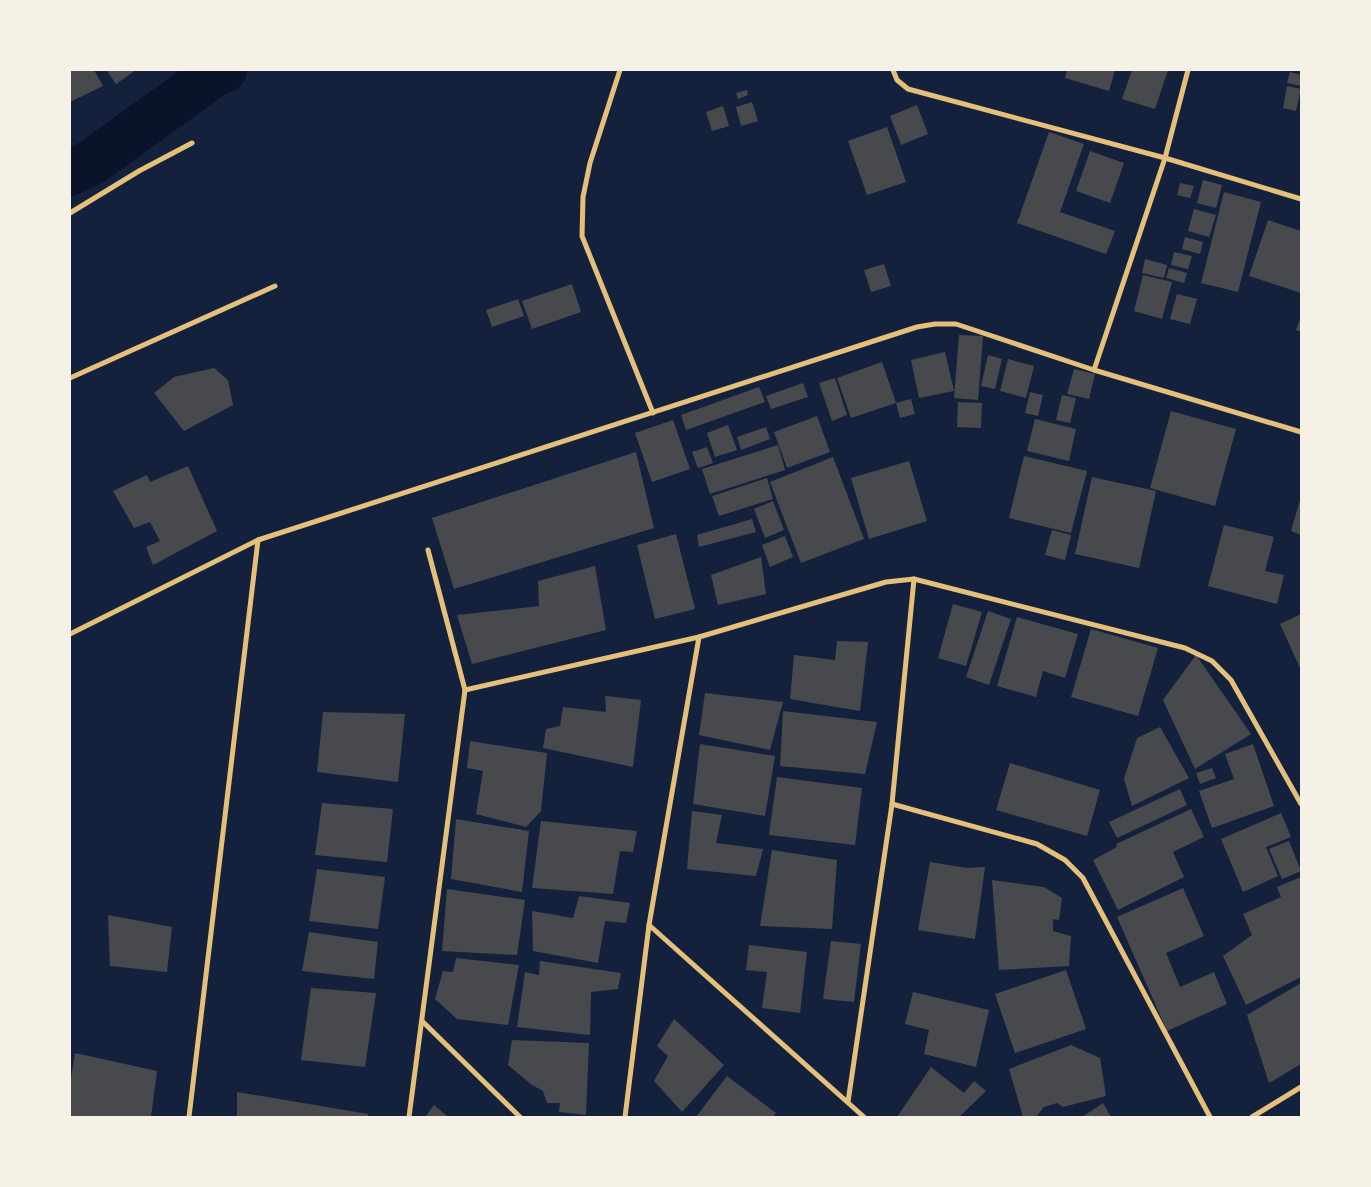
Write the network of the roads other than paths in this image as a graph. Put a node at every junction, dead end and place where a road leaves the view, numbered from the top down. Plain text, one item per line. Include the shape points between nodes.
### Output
1 (620, 70) edge
2 (893, 70) edge
3 (1188, 70) edge
4 (192, 142) dead end
5 (1165, 158) junction
6 (1301, 199) edge
7 (70, 213) edge
8 (275, 286) dead end
9 (1094, 370) junction
10 (70, 378) edge
11 (653, 413) junction
12 (1301, 432) edge
13 (258, 540) junction
14 (428, 550) dead end
15 (914, 579) junction
16 (70, 634) edge
17 (699, 637) junction
18 (465, 690) junction
19 (892, 804) junction
20 (1301, 804) edge
21 (648, 926) junction
22 (422, 1021) junction
23 (1301, 1087) edge
24 (848, 1102) junction
25 (189, 1117) edge
26 (410, 1117) edge
27 (520, 1117) edge
28 (624, 1117) edge
29 (864, 1117) edge
30 (1210, 1117) edge
31 (1252, 1117) edge

1 - 11 street via 590,163 583,197 582,236
2 - 5 street via 897,80 908,89
3 - 5 street
4 - 7 street
5 - 6 street
5 - 9 street
8 - 10 street
9 - 11 street via 956,324 935,324 917,326
9 - 12 street
11 - 13 street
13 - 16 street
13 - 25 street
14 - 18 street
15 - 17 street via 886,582
15 - 19 street
15 - 20 street via 1186,648 1212,660 1231,680
17 - 18 street
17 - 21 street
18 - 22 street
19 - 24 street
19 - 30 street via 1037,844 1065,860 1083,878
21 - 24 street
21 - 28 street
22 - 26 street
22 - 27 street
23 - 31 street
24 - 29 street

